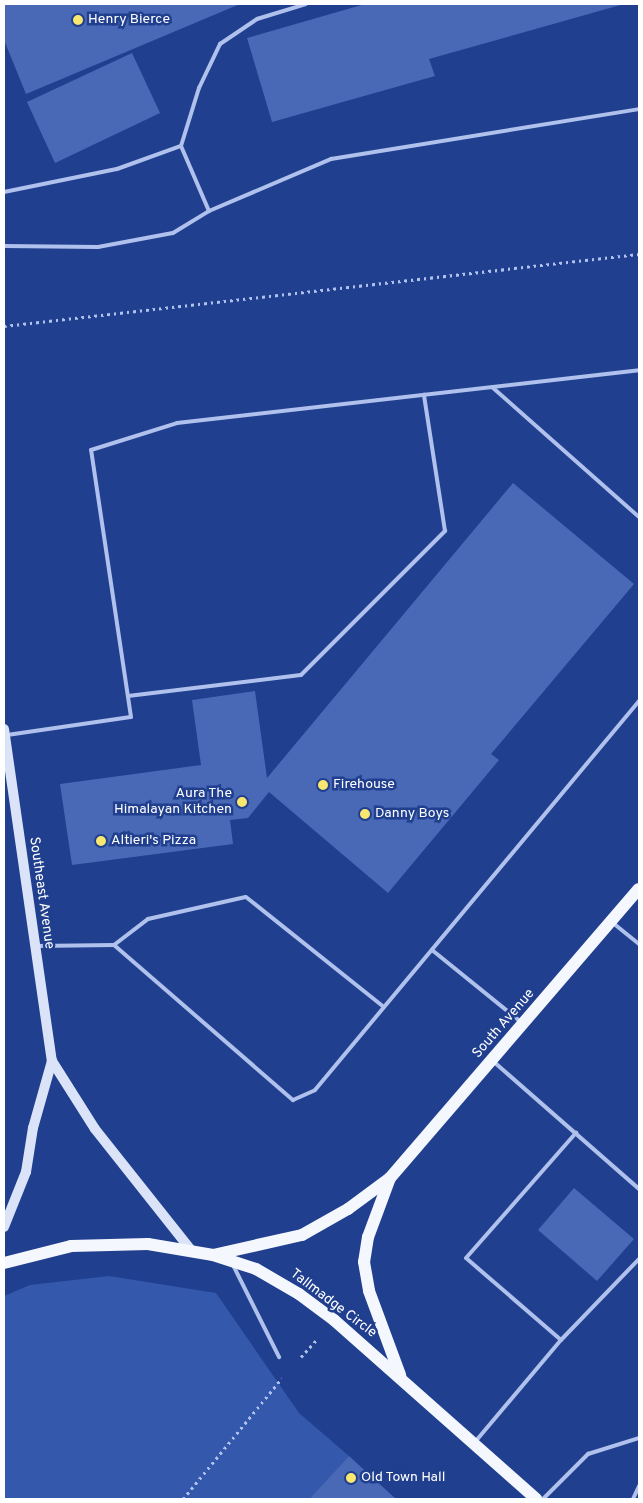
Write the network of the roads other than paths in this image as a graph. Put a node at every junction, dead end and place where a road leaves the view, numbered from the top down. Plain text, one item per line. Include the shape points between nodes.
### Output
1 (306, 4) edge
2 (639, 109) edge
3 (181, 146) junction
4 (4, 192) edge
5 (209, 211) junction
6 (4, 246) edge
7 (639, 370) edge
8 (492, 387) junction
9 (424, 394) junction
10 (639, 517) edge
11 (128, 696) junction
12 (639, 701) edge
13 (4, 732) edge
14 (639, 889) edge
15 (611, 922) junction
16 (639, 944) edge
17 (114, 945) junction
18 (34, 946) junction
19 (432, 950) junction
20 (384, 1007) junction
21 (523, 1024) junction
22 (492, 1060) junction
23 (52, 1061) junction
24 (576, 1133) junction
25 (390, 1178) junction
26 (639, 1189) edge
27 (4, 1227) edge
28 (192, 1250) junction
29 (213, 1255) junction
30 (230, 1260) junction
31 (639, 1260) edge
32 (4, 1263) edge
33 (561, 1340) junction
34 (279, 1357) dead end
35 (401, 1377) junction
36 (639, 1438) edge
37 (474, 1443) junction
38 (639, 1486) edge
39 (536, 1499) edge
40 (543, 1499) edge
41 (633, 1499) edge

1 - 3 lane via 257,19 220,44 199,88
2 - 5 lane via 331,160
3 - 4 lane via 117,169
3 - 5 lane
5 - 6 lane via 173,233 98,247
7 - 8 lane
8 - 9 lane
8 - 10 lane
9 - 11 lane via 445,530 301,675
9 - 11 lane via 177,423 91,450
11 - 13 lane via 131,717
12 - 19 lane
13 - 18 street, Southeast Avenue
14 - 15 main road, South Avenue
15 - 16 lane
15 - 21 main road, South Avenue
17 - 18 lane
17 - 20 lane via 148,919 246,897
17 - 20 lane via 293,1100 315,1090
18 - 23 street, Southeast Avenue
19 - 20 lane
19 - 21 lane
21 - 22 main road, South Avenue
22 - 24 lane
22 - 25 main road, South Avenue
23 - 27 street, Southeast Avenue via 26,1172
23 - 28 street, Southeast Avenue via 95,1129
24 - 26 lane
24 - 33 lane via 466,1258
25 - 29 main road, South Avenue via 348,1209 302,1235
25 - 35 main road, South Avenue via 368,1237 364,1262 369,1291
28 - 29 main road, Tallmadge Circle
28 - 32 main road, Tallmadge Circle via 148,1244 90,1244
29 - 30 main road, Tallmadge Circle
30 - 34 lane
30 - 35 main road, Tallmadge Circle via 256,1269 299,1294
31 - 33 lane
33 - 37 lane
35 - 37 main road, Tallmadge Circle
36 - 40 lane via 588,1454
37 - 39 main road, Tallmadge Circle
38 - 41 lane

